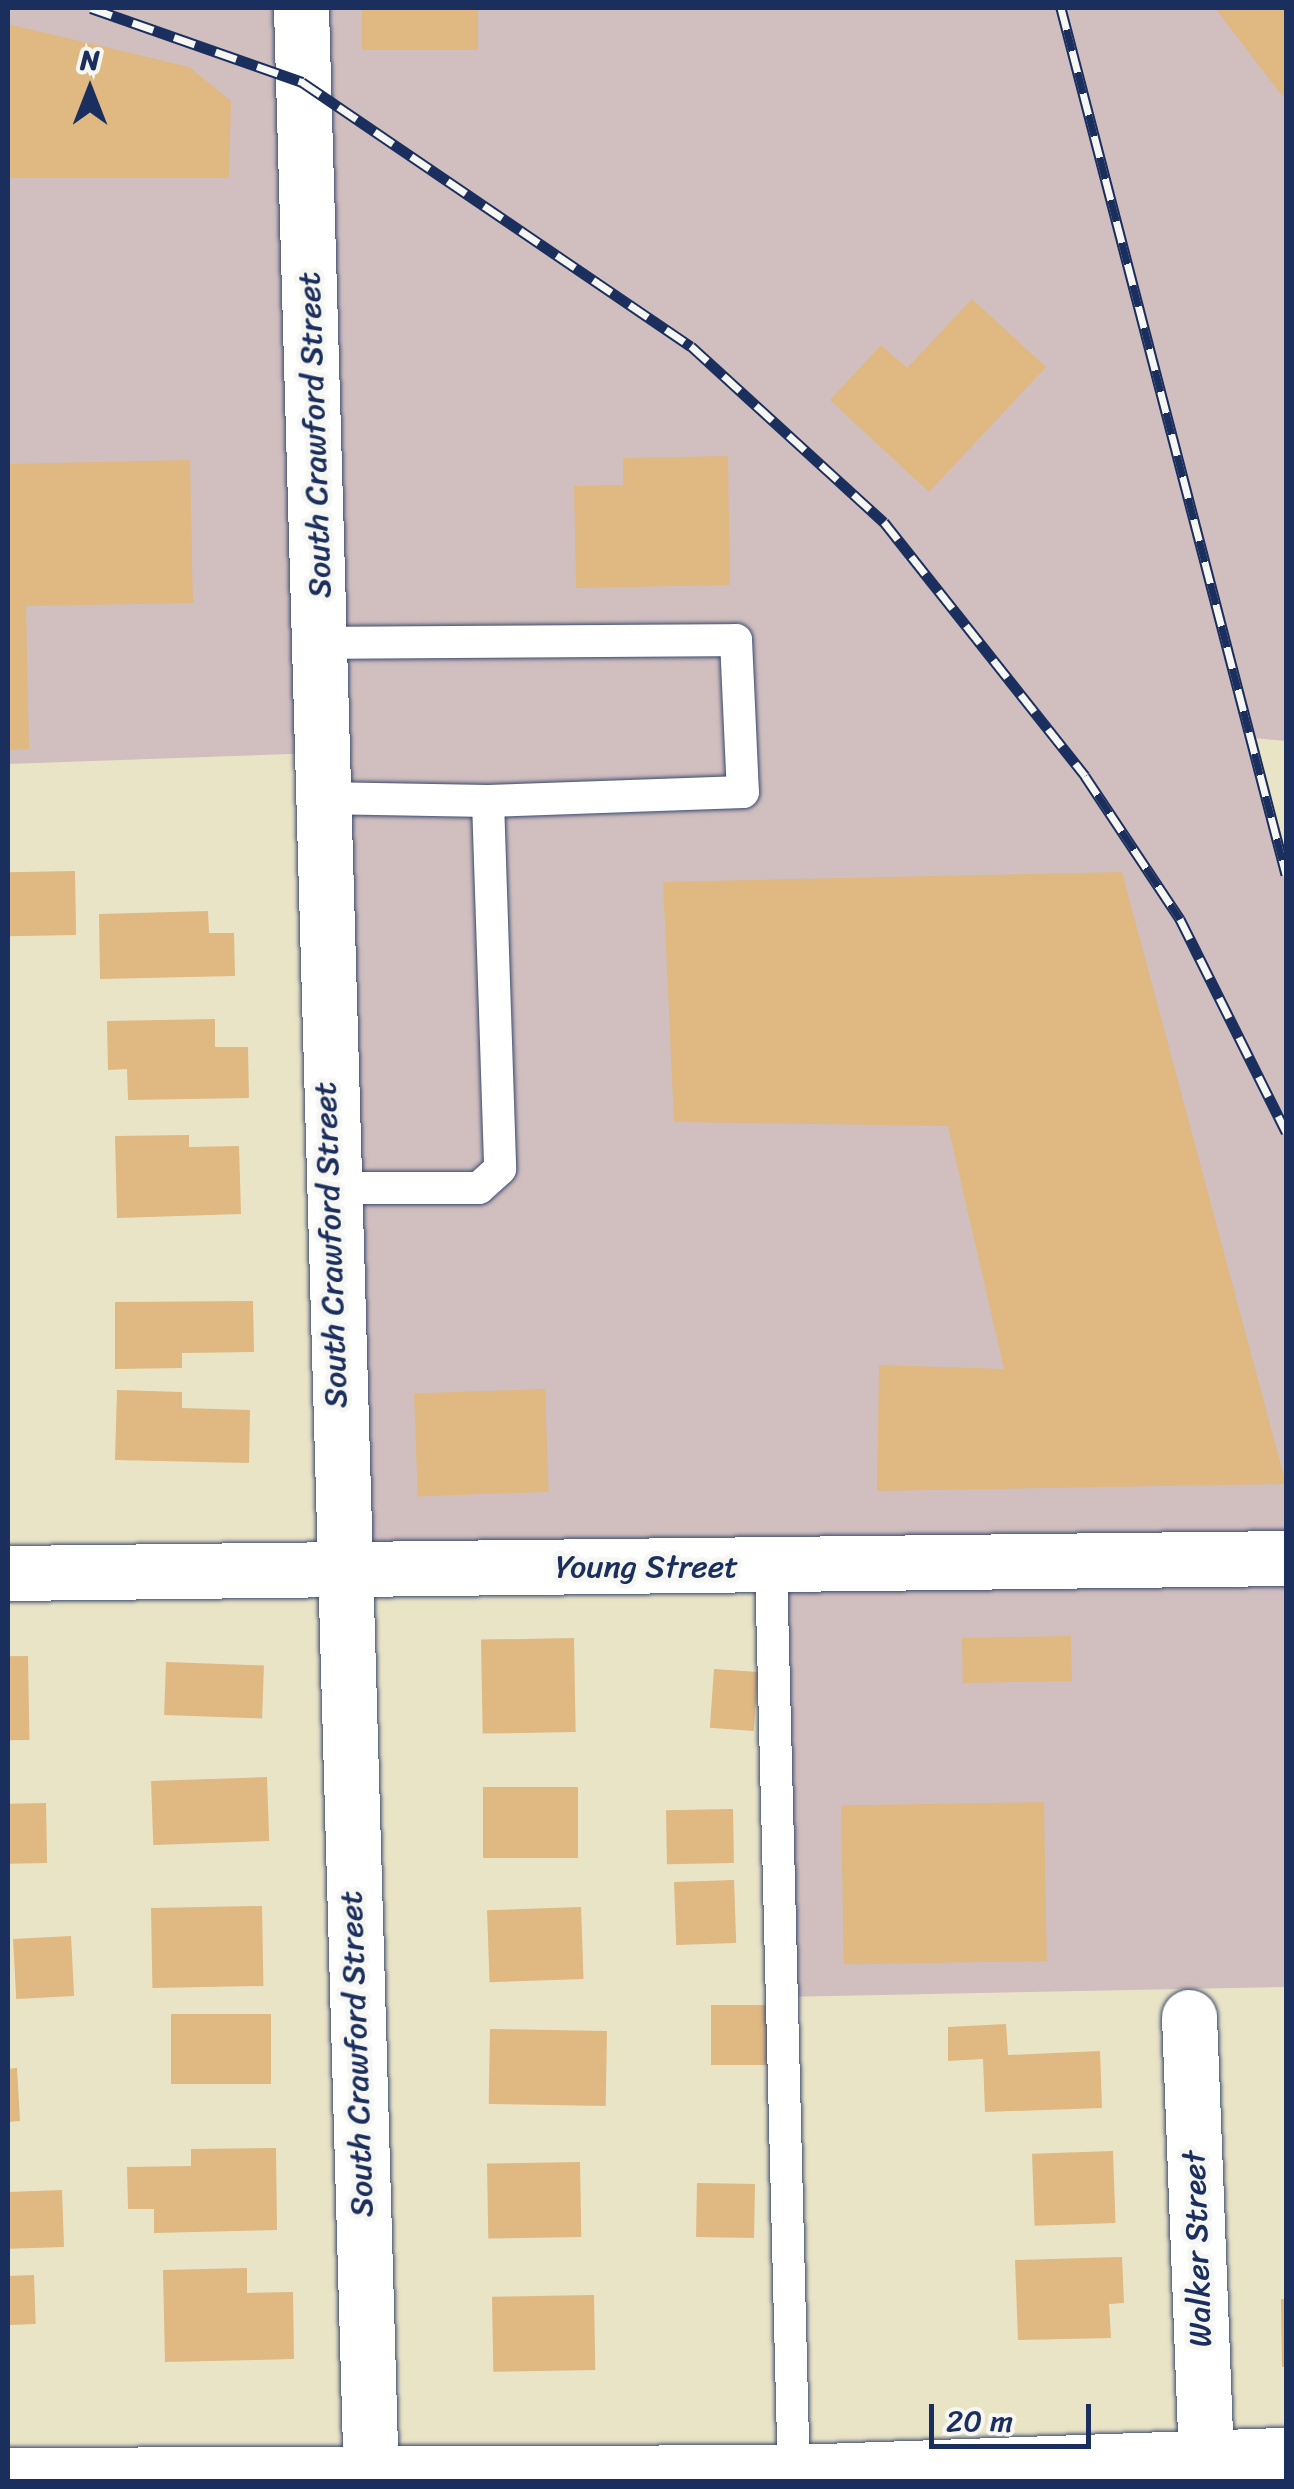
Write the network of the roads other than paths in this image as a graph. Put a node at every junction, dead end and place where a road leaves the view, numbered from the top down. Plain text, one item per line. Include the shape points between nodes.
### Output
1 (301, 8) edge
2 (320, 644) junction
3 (320, 798) junction
4 (488, 800) junction
5 (329, 1188) junction
6 (1286, 1558) edge
7 (771, 1566) junction
8 (341, 1570) junction
9 (8, 1573) edge
10 (1189, 2017) dead end
11 (1286, 2455) edge
12 (1207, 2470) edge
13 (8, 2475) edge
14 (794, 2477) edge
15 (371, 2479) edge

1 - 2 street, South Crawford Street
2 - 3 street, South Crawford Street
2 - 4 lane via 736,640 744,792
3 - 4 lane
3 - 5 street, South Crawford Street
4 - 5 lane via 500,1169 479,1188
5 - 8 street, South Crawford Street
6 - 7 street, Young Street
7 - 8 street, Young Street
7 - 14 lane
8 - 9 street, Young Street
8 - 15 street, South Crawford Street
10 - 12 street, Walker Street
11 - 12 street
12 - 14 street
13 - 15 street
14 - 15 street

